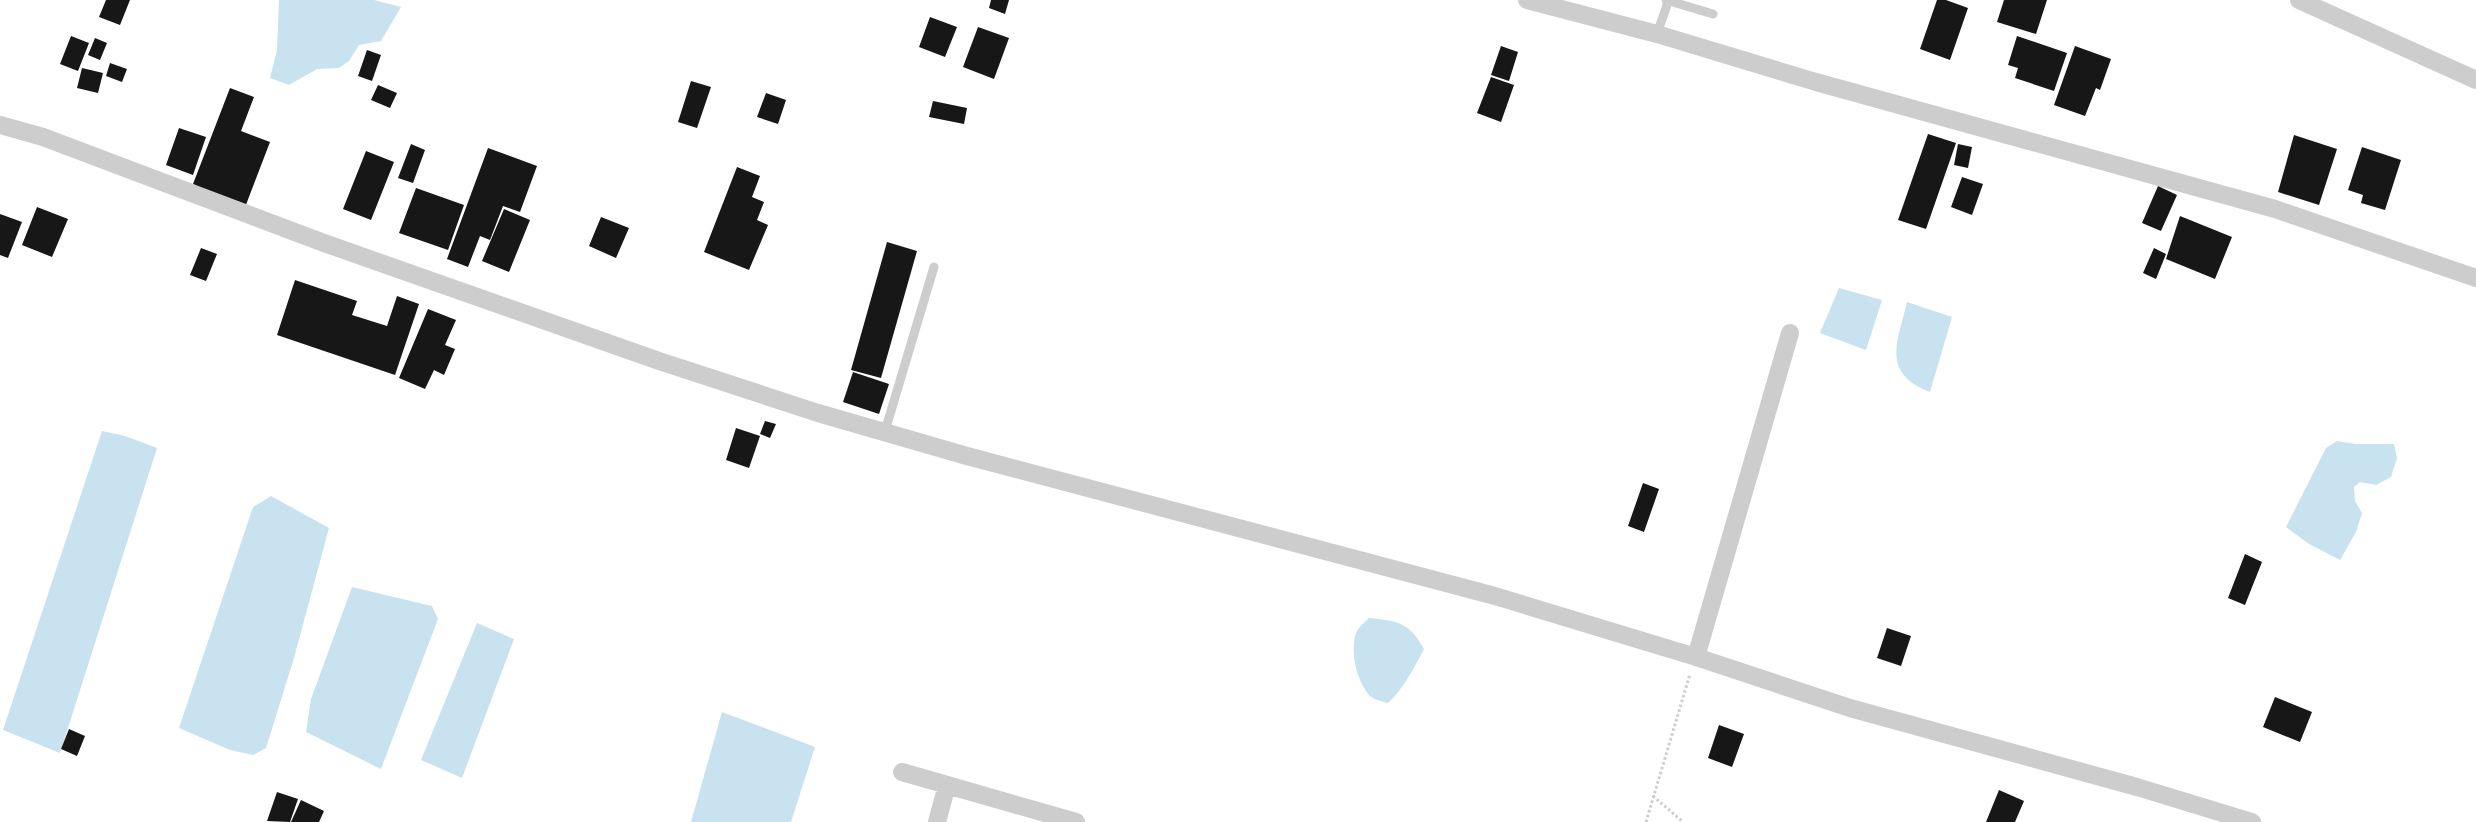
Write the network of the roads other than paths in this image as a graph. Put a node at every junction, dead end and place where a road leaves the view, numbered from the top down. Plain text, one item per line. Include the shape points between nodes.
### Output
1 (1527, 0) edge
2 (2300, 0) edge
3 (1667, 1) edge
4 (1713, 14) dead end
5 (1657, 34) junction
6 (2476, 80) edge
7 (0, 125) edge
8 (934, 267) dead end
9 (2476, 278) edge
10 (1790, 333) dead end
11 (885, 431) junction
12 (1696, 657) junction
13 (902, 772) dead end
14 (947, 785) junction
15 (937, 822) edge
16 (1074, 822) edge
17 (2252, 822) edge

1 - 5 street
2 - 6 street
3 - 4 lane
3 - 5 lane
5 - 9 street via 1816,82 2275,209
7 - 11 street via 44,137 333,247 659,361
8 - 11 lane
10 - 12 street
11 - 12 street via 1495,596
12 - 17 street via 1850,708
13 - 14 street
14 - 15 street
14 - 16 street

